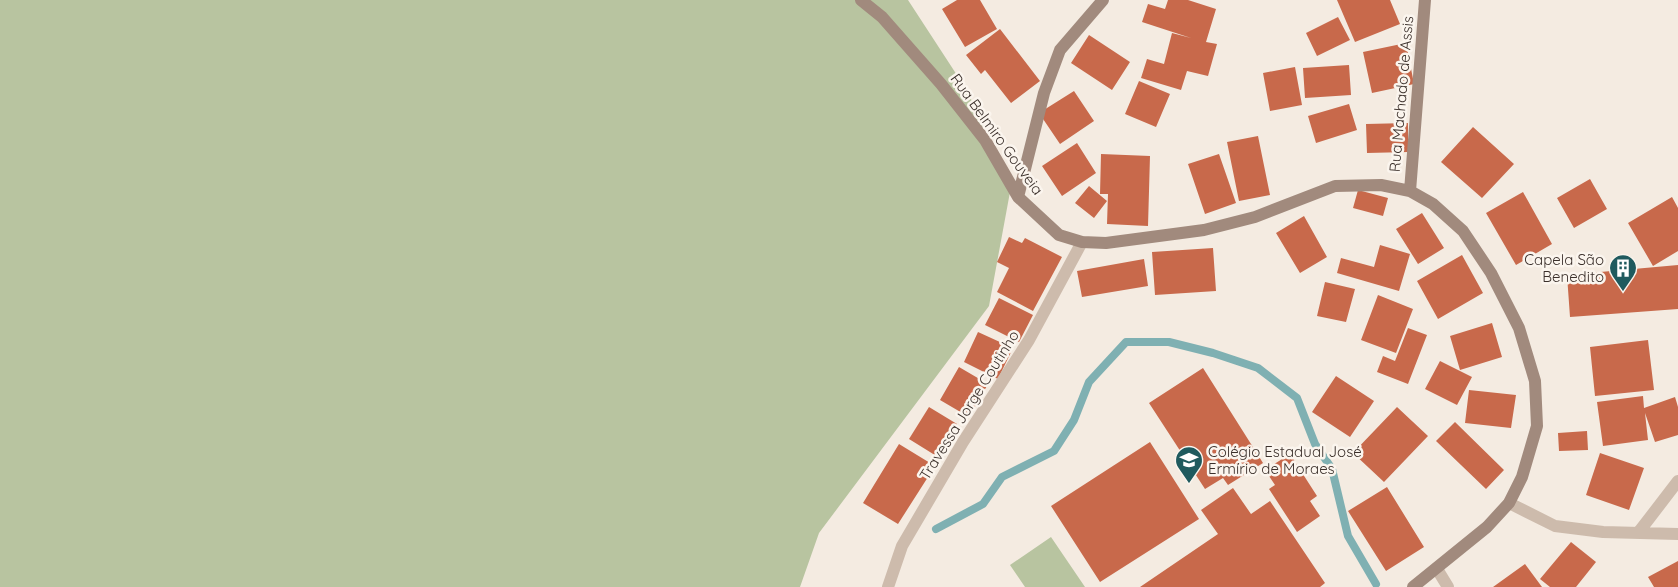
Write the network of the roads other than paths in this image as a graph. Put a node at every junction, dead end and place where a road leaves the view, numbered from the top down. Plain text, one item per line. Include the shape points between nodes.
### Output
1 (861, 0) edge
2 (1103, 0) edge
3 (1425, 0) edge
4 (1410, 191) junction
5 (1018, 197) junction
6 (1082, 242) junction
7 (1676, 485) edge
8 (1509, 503) junction
9 (1638, 533) junction
10 (1678, 534) edge
11 (1437, 569) junction
12 (888, 587) edge
13 (1413, 587) edge
14 (1448, 587) edge

1 - 5 street, Rua Belmiro Gouveia via 882,17 941,84 985,140
2 - 5 street via 1060,50 1044,93
3 - 4 street, Rua Machado de Assis
4 - 6 street, Rua Belmiro Gouveia via 1381,185 1336,186 1254,217 1204,230
4 - 8 street, Rua Belmiro Gouveia via 1433,204 1464,231 1491,273 1519,328 1535,381 1537,426 1522,476
5 - 6 street, Rua Belmiro Gouveia via 1059,235
6 - 12 street, Travessa Jorge Coutinho via 1029,340 963,442 902,546
7 - 9 street
8 - 9 street via 1555,526
8 - 11 street, Rua Belmiro Gouveia via 1487,527
9 - 10 street
11 - 13 street, Rua Belmiro Gouveia
11 - 14 street

